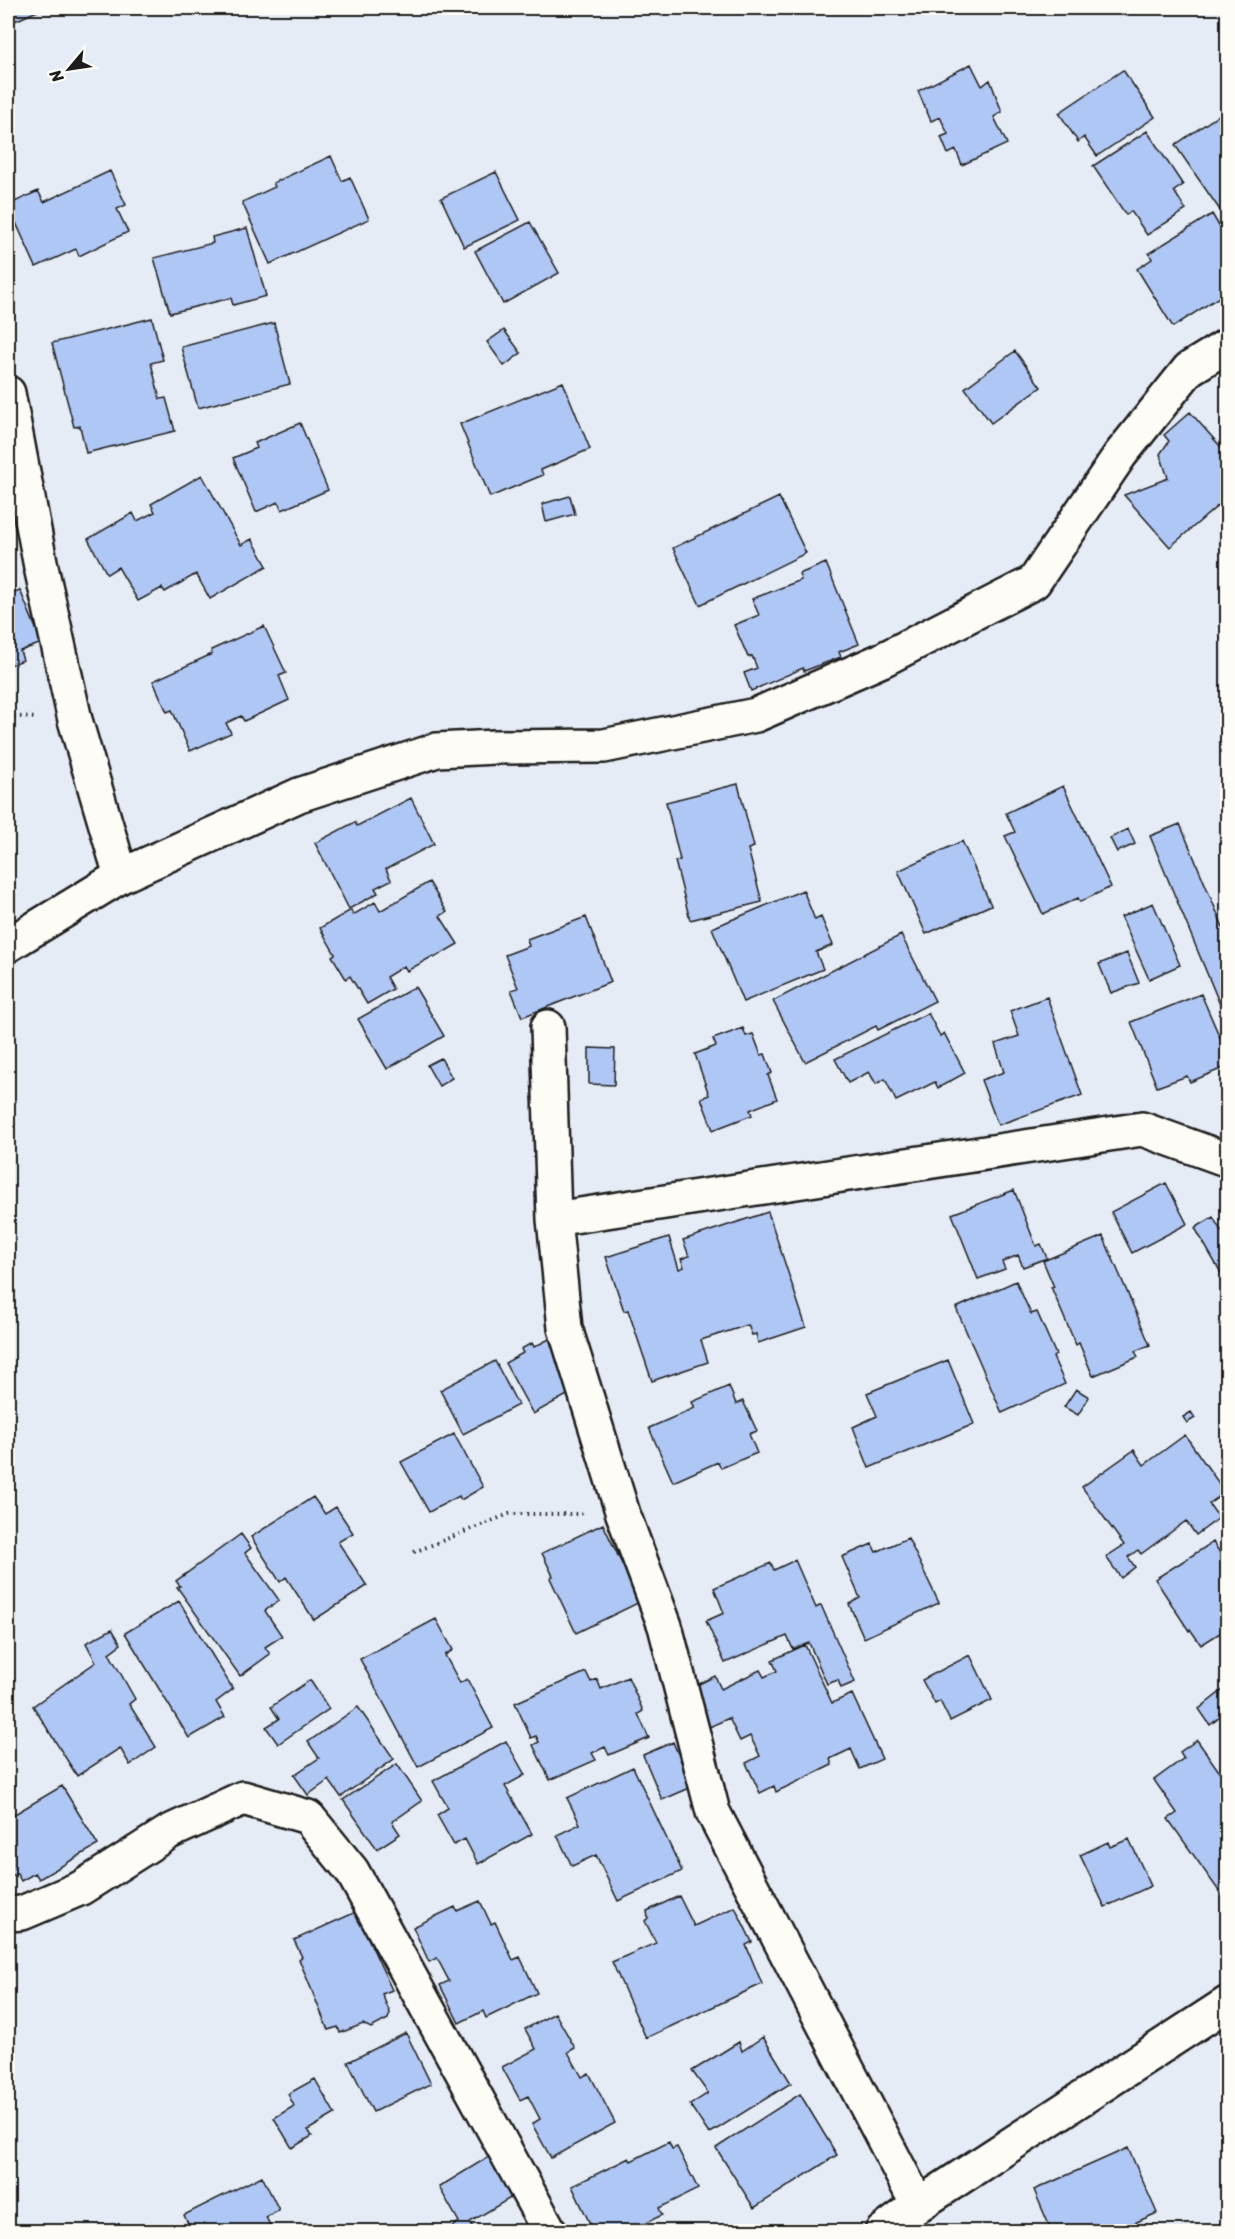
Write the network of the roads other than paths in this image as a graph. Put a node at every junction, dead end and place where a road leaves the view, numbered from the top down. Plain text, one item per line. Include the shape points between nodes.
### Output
1 (1227, 345) edge
2 (8, 393) edge
3 (121, 876) junction
4 (8, 945) edge
5 (548, 1027) dead end
6 (1227, 1160) edge
7 (554, 1219) junction
8 (8, 1914) edge
9 (1227, 2003) edge
10 (918, 2205) junction
11 (550, 2232) edge
12 (882, 2232) edge

1 - 3 street via 1189,369 1120,455 1034,582 882,660 756,715 604,746 437,750 299,795
2 - 3 street via 75,720
3 - 4 street
5 - 7 street
6 - 7 street via 1142,1129
7 - 10 street via 565,1328 623,1514 665,1626 713,1812
8 - 11 street via 22,1913 81,1888 169,1832 243,1798 308,1817 352,1871
9 - 10 street
10 - 12 street

